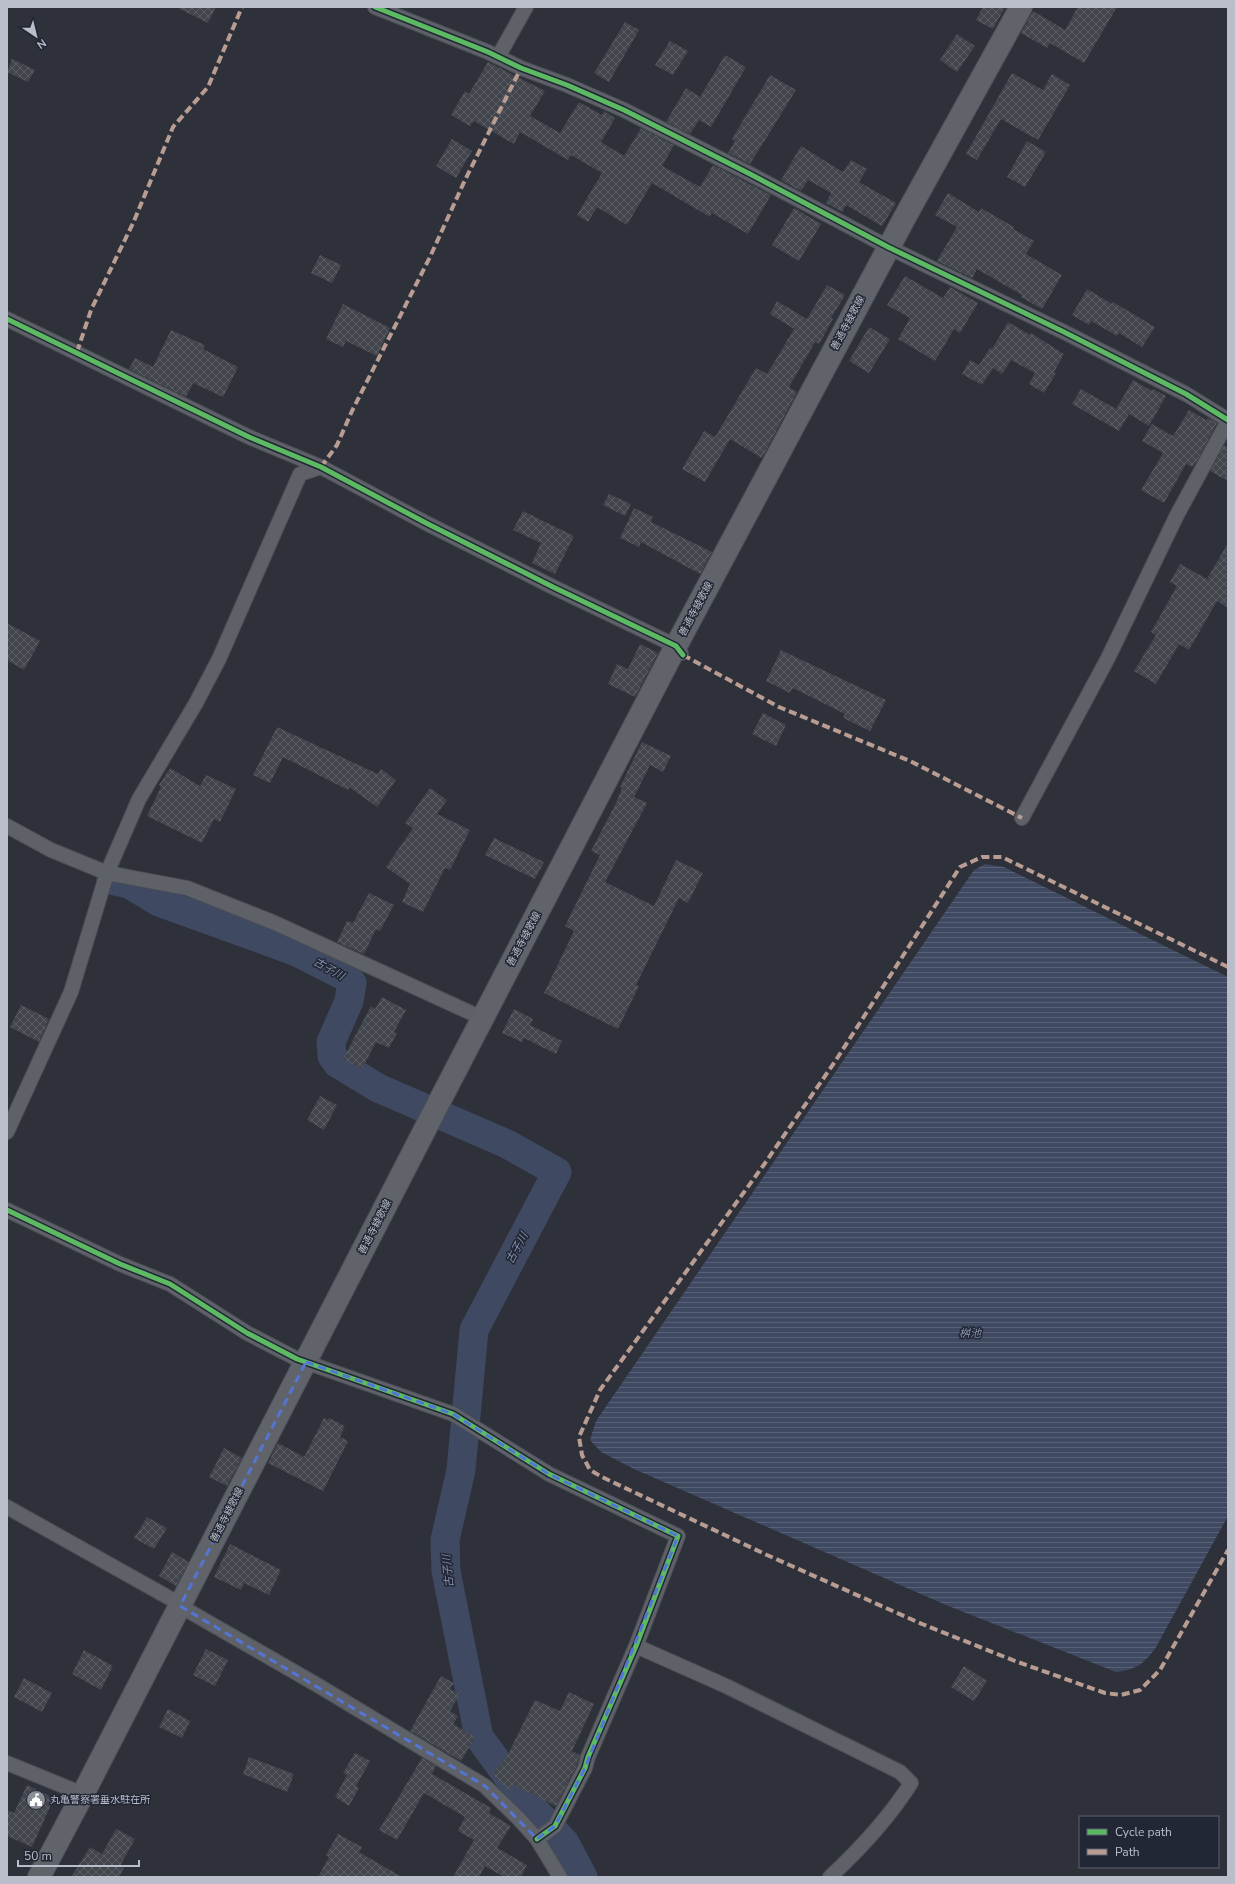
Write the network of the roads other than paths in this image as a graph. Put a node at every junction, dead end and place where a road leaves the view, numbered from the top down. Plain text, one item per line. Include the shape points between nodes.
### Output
1 (375, 7) edge
2 (526, 7) edge
3 (1021, 7) edge
4 (498, 57) junction
5 (888, 247) junction
6 (7, 319) edge
7 (1228, 420) edge
8 (321, 467) junction
9 (680, 651) junction
10 (1022, 818) dead end
11 (7, 826) edge
12 (107, 874) junction
13 (482, 1018) junction
14 (7, 1132) edge
15 (7, 1210) edge
16 (306, 1362) junction
17 (7, 1507) edge
18 (180, 1606) junction
19 (636, 1646) junction
20 (7, 1764) edge
21 (83, 1794) junction
22 (537, 1839) junction
23 (39, 1877) edge
24 (560, 1877) edge
25 (830, 1877) edge

1 - 4 street
2 - 4 street
3 - 5 main road, 善通寺綾歌線
4 - 5 street via 624,110
5 - 7 street via 1186,394
5 - 9 main road, 善通寺綾歌線
6 - 8 street via 249,437
7 - 10 street via 1177,515 1108,658
8 - 9 street
8 - 12 street via 300,474 219,659 196,703 138,799
9 - 13 main road, 善通寺綾歌線
11 - 12 street via 51,850
12 - 13 street via 187,888 275,923
12 - 14 street via 71,992
13 - 16 main road, 善通寺綾歌線
15 - 16 street via 120,1264 170,1284 247,1333
16 - 18 main road, 善通寺綾歌線
16 - 19 street via 453,1414 549,1474 678,1536
17 - 18 street
18 - 21 main road, 善通寺綾歌線
18 - 22 street via 484,1786
19 - 22 street via 585,1768 555,1826
19 - 25 street via 726,1686 900,1772 911,1783 900,1802
20 - 21 street
21 - 23 main road, 善通寺綾歌線
22 - 24 street

